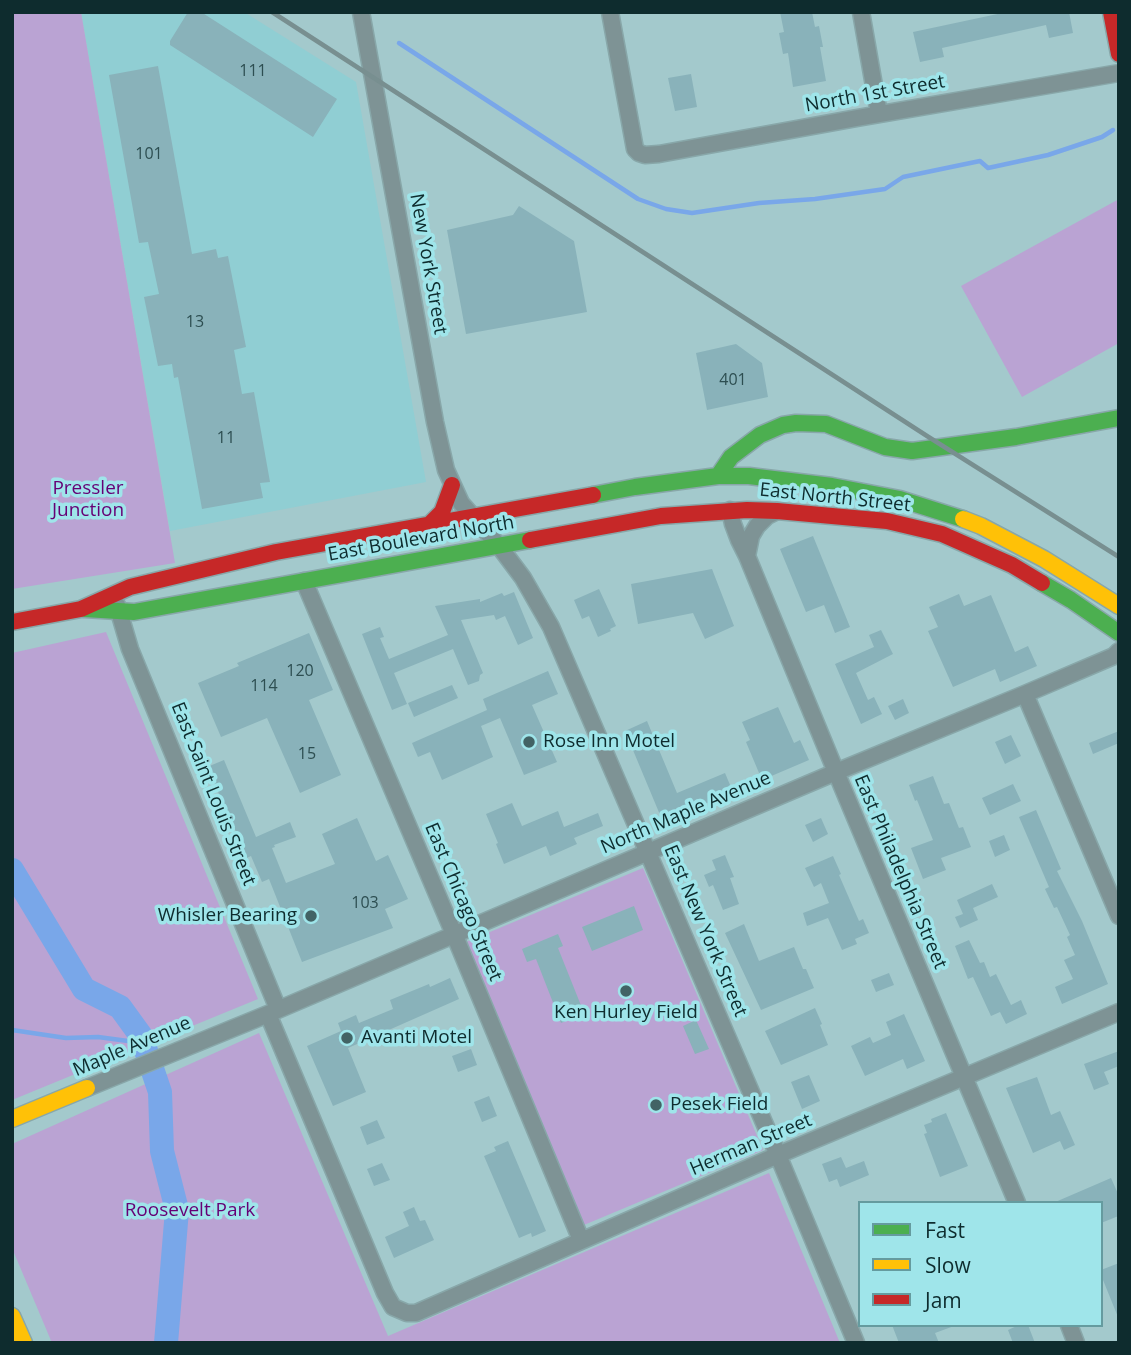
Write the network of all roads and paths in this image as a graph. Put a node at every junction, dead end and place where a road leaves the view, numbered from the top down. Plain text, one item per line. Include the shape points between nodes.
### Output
1 (361, 12) edge
2 (610, 12) edge
3 (860, 12) edge
4 (1111, 12) edge
5 (1119, 54) edge
6 (1119, 74) edge
7 (879, 114) junction
8 (1119, 418) edge
9 (756, 437) junction
10 (718, 476) junction
11 (749, 476) junction
12 (452, 485) junction
13 (739, 491) dead end
14 (589, 495) junction
15 (686, 498) dead end
16 (900, 499) junction
17 (769, 500) junction
18 (645, 503) dead end
19 (605, 508) dead end
20 (730, 510) junction
21 (473, 517) junction
22 (430, 524) junction
23 (506, 528) dead end
24 (541, 530) junction
25 (461, 535) dead end
26 (499, 546) junction
27 (747, 555) junction
28 (240, 561) junction
29 (304, 573) junction
30 (114, 594) junction
31 (1119, 606) edge
32 (81, 609) junction
33 (119, 612) junction
34 (12, 622) edge
35 (1119, 633) edge
36 (1119, 651) edge
37 (1025, 694) junction
38 (836, 772) junction
39 (649, 852) junction
40 (1119, 916) edge
41 (454, 934) junction
42 (273, 1011) junction
43 (1119, 1012) edge
44 (963, 1077) junction
45 (87, 1088) joint
46 (12, 1119) edge
47 (778, 1156) junction
48 (1016, 1201) edge
49 (581, 1240) junction
50 (400, 1311) joint
51 (12, 1316) edge
52 (24, 1343) edge
53 (856, 1343) edge

1 - 12 street, New York Street via 435,422
2 - 7 street, North 1st Street via 639,153 659,154
3 - 7 street
4 - 5 main road
6 - 7 street, North 1st Street
8 - 9 main road via 912,451 885,447 827,424 783,425
9 - 10 main road via 731,457
9 - 11 main road
10 - 11 main road, East Boulevard North
10 - 14 main road, East Boulevard North
11 - 13 main road
11 - 16 main road, East North Street
12 - 21 street, New York Street
12 - 22 main road via 442,512
14 - 21 main road, East Boulevard North
14 - 24 main road
15 - 18 main road
16 - 17 main road
16 - 31 main road, East North Street via 981,526
17 - 20 main road, East North Street
17 - 20 main road via 750,495
17 - 27 street via 767,516 751,536
17 - 35 main road, East North Street via 942,534 1012,565
19 - 24 main road
20 - 24 main road, East Boulevard North
20 - 27 street, East Philadelphia Street
21 - 22 main road, East Boulevard North
21 - 25 main road
21 - 26 street, East New York Street
22 - 28 main road, East Boulevard North
23 - 26 main road via 500,532
24 - 26 main road, East Boulevard North
26 - 29 main road, East Boulevard North
26 - 39 street, East New York Street via 551,627
27 - 38 street, East Philadelphia Street
28 - 30 main road, East Boulevard North
28 - 33 main road via 195,582 136,597
29 - 33 main road, East Boulevard North via 233,594
29 - 41 street, East Chicago Street
30 - 32 main road, East Boulevard North
30 - 33 street, East Saint Louis Street
32 - 33 main road
32 - 34 main road
33 - 42 street, East Saint Louis Street
36 - 37 street, North Maple Avenue
37 - 38 street, North Maple Avenue
37 - 40 street
38 - 39 street, North Maple Avenue
38 - 44 street, East Philadelphia Street
39 - 41 street, North Maple Avenue
39 - 47 street, East New York Street
41 - 42 street, North Maple Avenue
41 - 49 street, East Chicago Street
42 - 45 street, Maple Avenue
42 - 50 street, East Saint Louis Street via 385,1293
43 - 44 street, Herman Street
44 - 47 street, Herman Street
44 - 48 street, East Philadelphia Street
45 - 46 main road, Maple Avenue
47 - 49 street, Herman Street
47 - 53 street, East New York Street
49 - 50 street, Herman Street via 416,1313
51 - 52 main road

